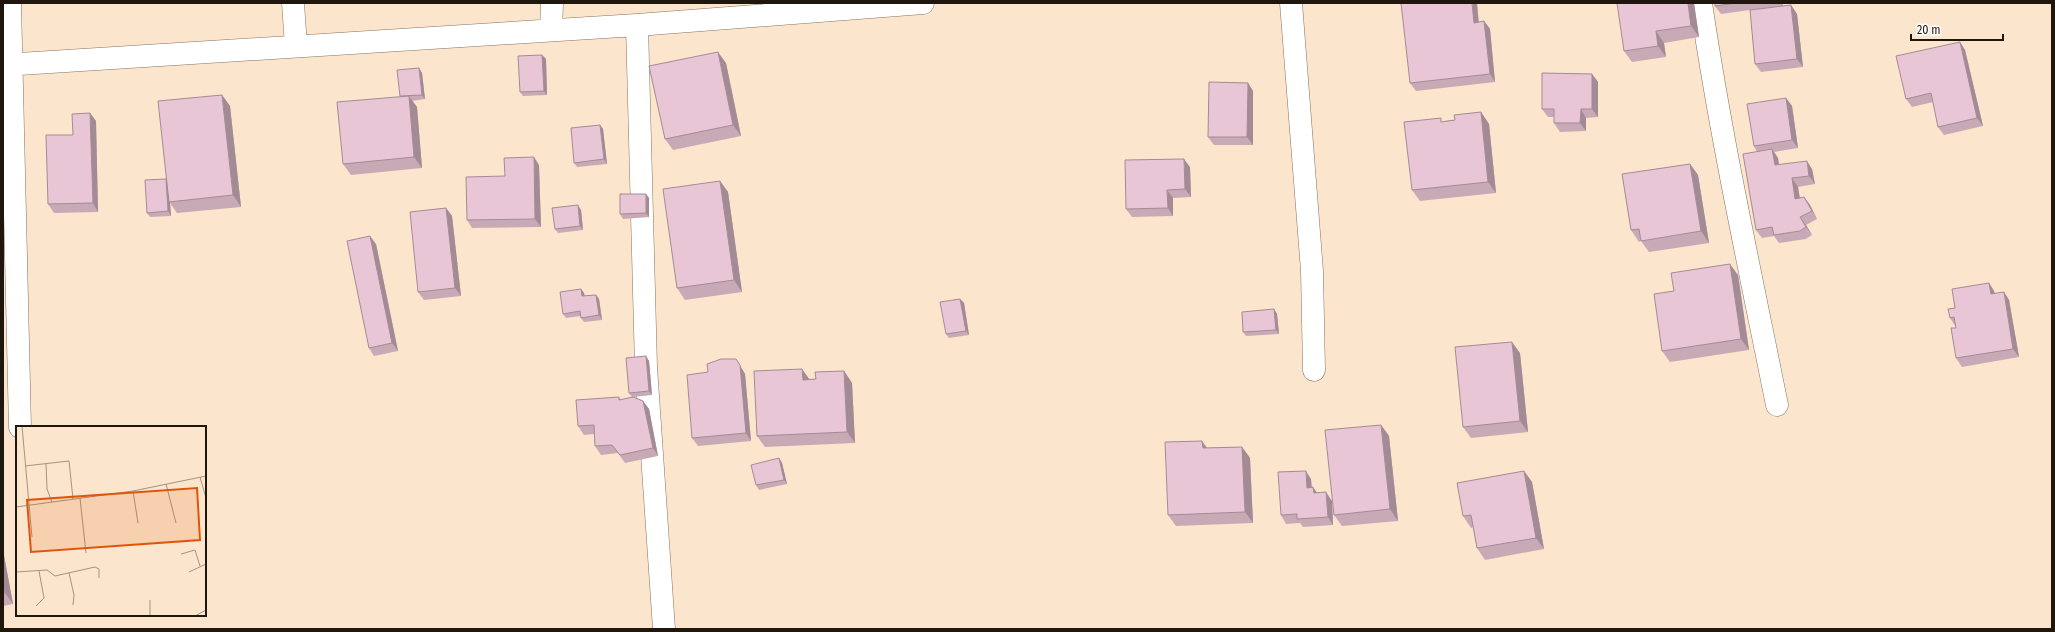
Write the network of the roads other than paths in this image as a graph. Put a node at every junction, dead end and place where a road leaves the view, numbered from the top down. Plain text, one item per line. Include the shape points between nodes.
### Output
1 (10, 3) edge
2 (293, 3) edge
3 (552, 3) edge
4 (923, 3) edge
5 (1291, 3) edge
6 (1701, 3) edge
7 (637, 25) junction
8 (551, 30) junction
9 (296, 46) junction
10 (7, 65) edge
11 (1314, 370) dead end
12 (1777, 405) dead end
13 (20, 426) edge
14 (664, 629) edge

1 - 10 street
2 - 9 street
3 - 8 street
4 - 7 street
5 - 11 street via 1312,272
6 - 12 street via 1707,53 1731,184
7 - 8 street
7 - 14 street via 646,367
8 - 9 street
9 - 10 street
10 - 13 street

